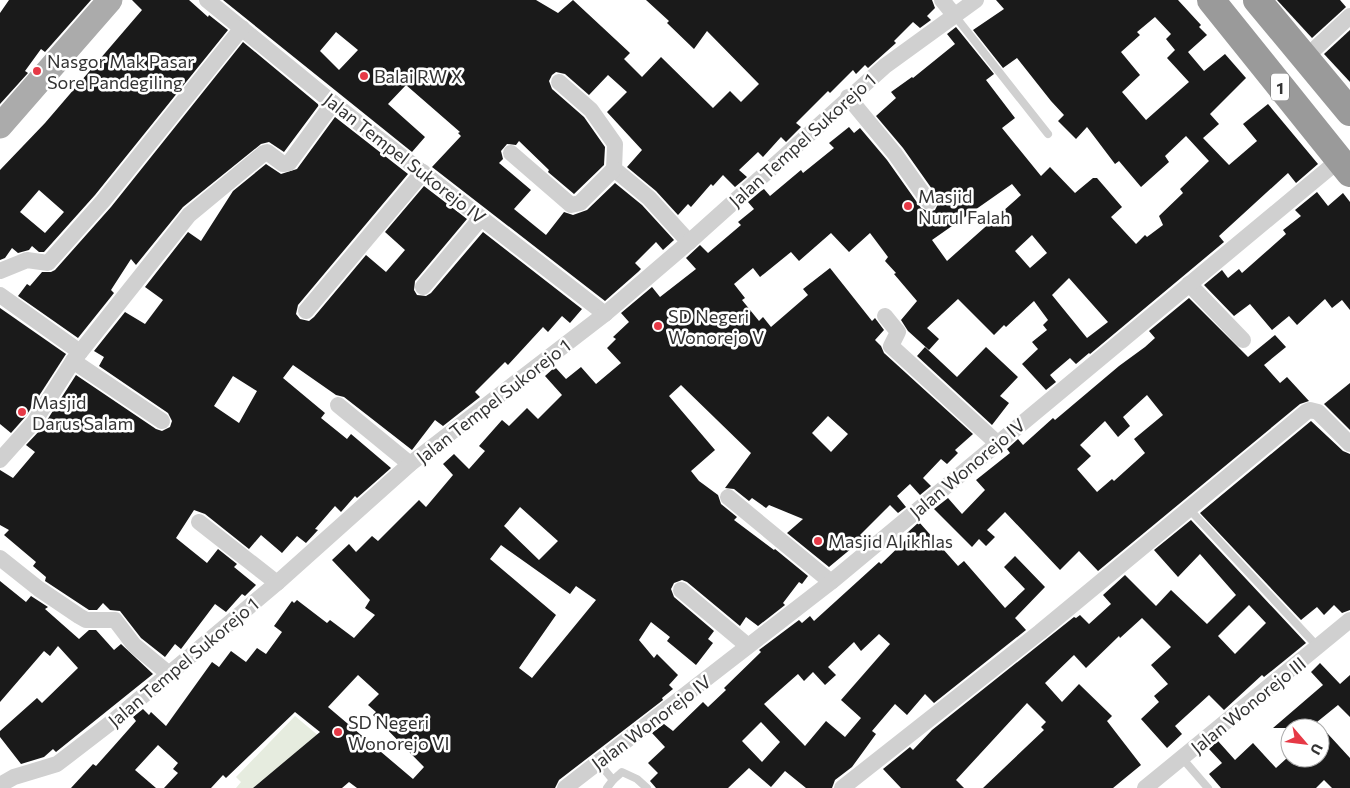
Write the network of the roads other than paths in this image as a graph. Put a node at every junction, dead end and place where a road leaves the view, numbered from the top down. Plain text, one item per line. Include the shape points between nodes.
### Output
1 (110, 0) edge
2 (207, 0) edge
3 (942, 0) edge
4 (976, 0) edge
5 (1211, 0) edge
6 (1257, 0) edge
7 (956, 16) junction
8 (1350, 16) edge
9 (242, 28) junction
10 (1305, 58) junction
11 (559, 82) dead end
12 (848, 97) junction
13 (333, 103) junction
14 (1350, 112) edge
15 (0, 126) edge
16 (1048, 134) dead end
17 (511, 154) dead end
18 (1344, 166) edge
19 (614, 169) junction
20 (423, 172) junction
21 (928, 202) dead end
22 (481, 218) junction
23 (689, 242) junction
24 (0, 271) edge
25 (1189, 284) junction
26 (423, 287) dead end
27 (0, 295) edge
28 (306, 311) dead end
29 (605, 314) junction
30 (885, 316) dead end
31 (1243, 340) dead end
32 (77, 357) junction
33 (338, 405) dead end
34 (162, 421) dead end
35 (997, 443) junction
36 (1350, 444) edge
37 (0, 460) edge
38 (410, 464) junction
39 (728, 497) dead end
40 (1189, 509) junction
41 (199, 522) dead end
42 (0, 558) edge
43 (277, 582) junction
44 (831, 582) junction
45 (681, 590) dead end
46 (1350, 620) edge
47 (748, 646) junction
48 (1319, 648) junction
49 (170, 674) junction
50 (1182, 758) junction
51 (597, 762) junction
52 (613, 780) junction
53 (0, 785) edge
54 (565, 788) edge
55 (607, 788) edge
56 (647, 788) edge
57 (842, 788) edge
58 (1144, 788) edge
59 (1208, 788) edge

1 - 15 main road
2 - 9 street, Jalan Tempel Sukorejo IV
3 - 7 street
4 - 7 street, Jalan Tempel Sukorejo 1
5 - 18 highway, 1
6 - 10 highway, 1
7 - 12 street, Jalan Tempel Sukorejo 1 via 885,66
7 - 16 lane
8 - 10 street
9 - 13 street, Jalan Tempel Sukorejo IV
9 - 24 street via 48,263 27,260
10 - 14 highway, 1
11 - 19 street via 591,110 615,144
12 - 21 street via 895,154
12 - 23 street, Jalan Tempel Sukorejo 1
13 - 20 street, Jalan Tempel Sukorejo IV
13 - 32 street via 289,163 283,164 264,153 189,214
17 - 19 street via 571,205 580,203
18 - 25 street, Jalan Wonorejo IV
19 - 23 street via 649,198
20 - 22 street, Jalan Tempel Sukorejo IV
20 - 28 street
22 - 26 street
22 - 29 street, Jalan Tempel Sukorejo IV
23 - 29 street, Jalan Tempel Sukorejo 1
25 - 31 street
25 - 35 street, Jalan Wonorejo IV
27 - 32 street
29 - 38 street, Jalan Tempel Sukorejo 1
30 - 35 street via 898,332 891,346
32 - 34 street
32 - 37 street via 34,422
33 - 38 street
35 - 44 street, Jalan Wonorejo IV
36 - 40 street via 1318,412 1310,410
38 - 43 street, Jalan Tempel Sukorejo 1
39 - 44 street
40 - 48 lane
40 - 57 street
41 - 43 street
42 - 49 street via 86,620 115,620 134,645
43 - 49 street, Jalan Tempel Sukorejo 1
44 - 47 street, Jalan Wonorejo IV
45 - 47 street
46 - 48 street, Jalan Wonorejo III
47 - 51 street, Jalan Wonorejo IV
48 - 50 street, Jalan Wonorejo III
49 - 53 street, Jalan Tempel Sukorejo 1 via 56,764
50 - 58 street, Jalan Wonorejo III
50 - 59 lane
51 - 52 lane
51 - 54 street, Jalan Wonorejo IV
52 - 55 lane
52 - 56 lane via 622,772

